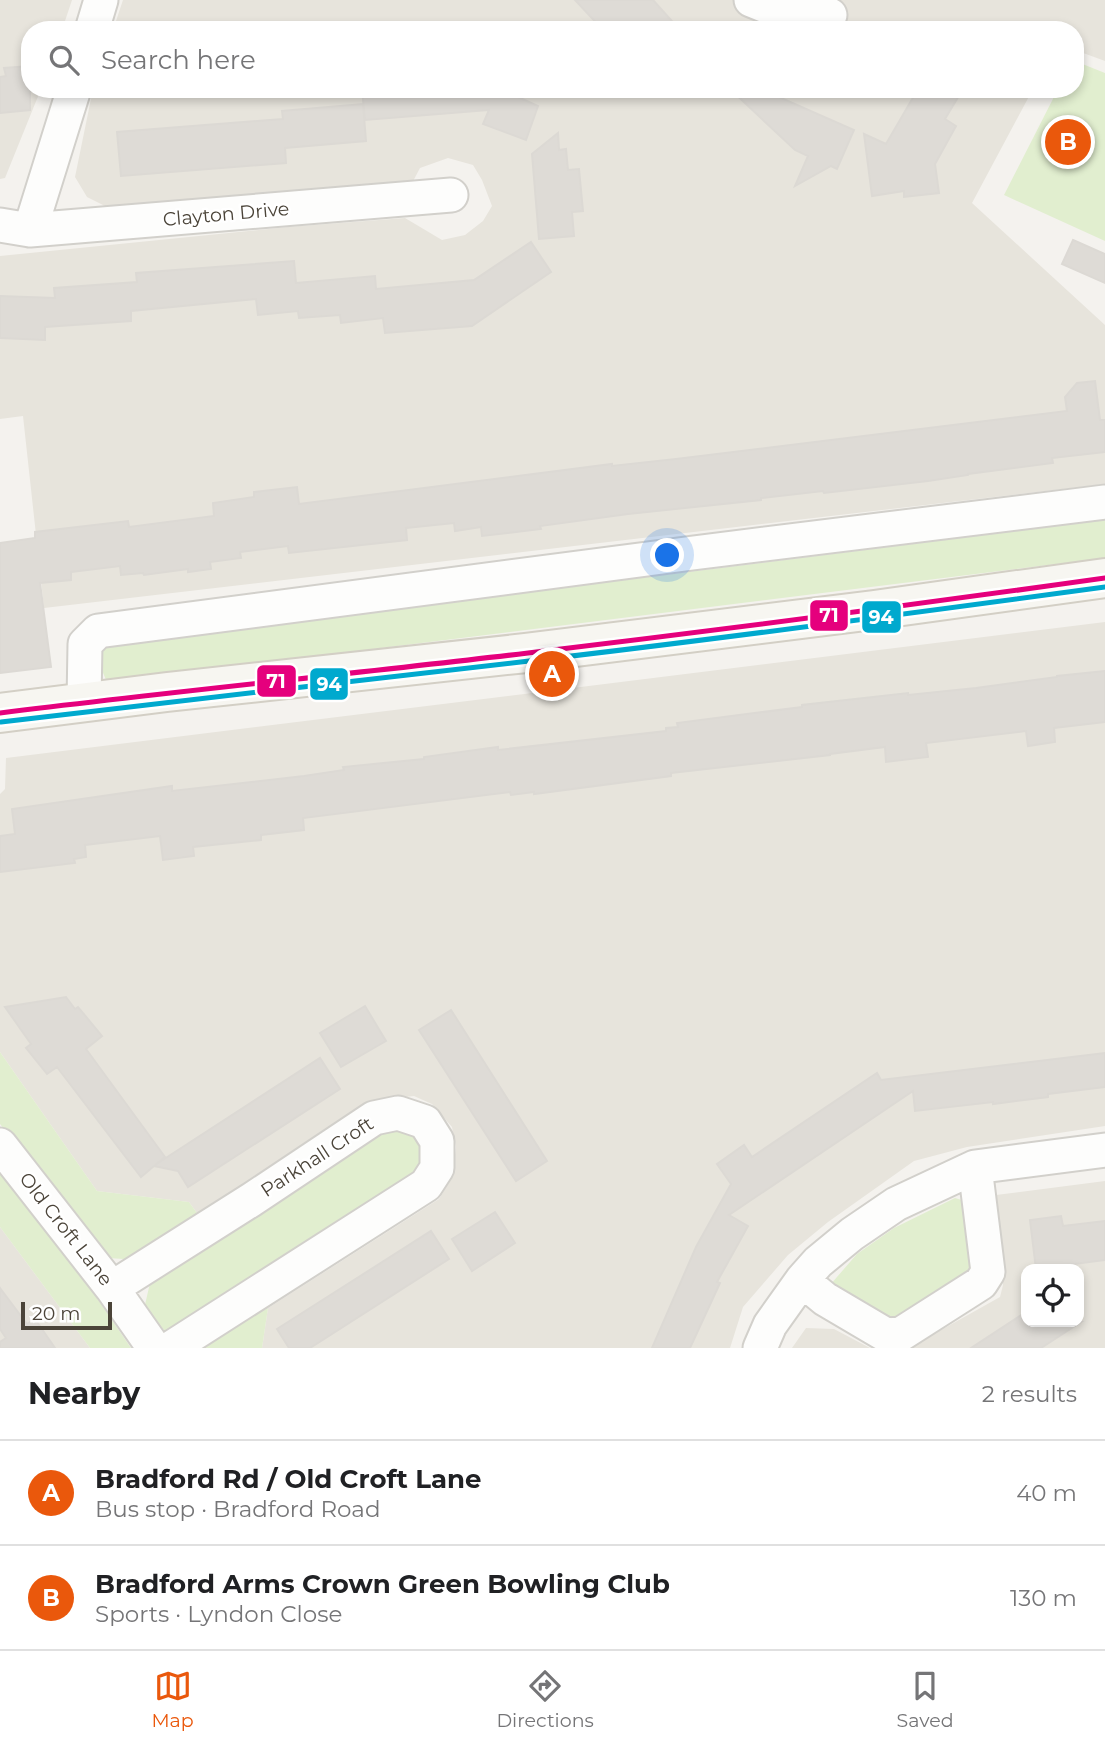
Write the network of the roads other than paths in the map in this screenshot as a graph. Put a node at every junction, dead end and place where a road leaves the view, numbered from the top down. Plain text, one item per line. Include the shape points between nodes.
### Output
1 (101, 0) edge
2 (751, 0) edge
3 (830, 15) dead end
4 (95, 21) edge
5 (70, 98) edge
6 (451, 195) dead end
7 (15, 228) edge
8 (1105, 502) edge
9 (1105, 578) edge
10 (84, 702) junction
11 (0, 713) edge
12 (0, 1145) edge
13 (1105, 1150) edge
14 (975, 1167) junction
15 (802, 1280) junction
16 (112, 1287) junction
17 (154, 1348) edge
18 (171, 1348) edge
19 (760, 1348) edge

1 - 4 street
2 - 3 street via 788,15
5 - 7 street
6 - 7 street, Clayton Drive
8 - 10 street via 97,631 86,644
9 - 10 main road via 552,650
10 - 11 main road
12 - 16 street, Old Croft Lane
13 - 14 street
14 - 15 street via 896,1204 852,1234
14 - 15 street via 988,1272 981,1283 901,1334 886,1335
15 - 19 street via 770,1325
16 - 17 street, Old Croft Lane
16 - 18 street, Parkhall Croft via 374,1118 398,1113 425,1122 438,1141 437,1168 426,1185

